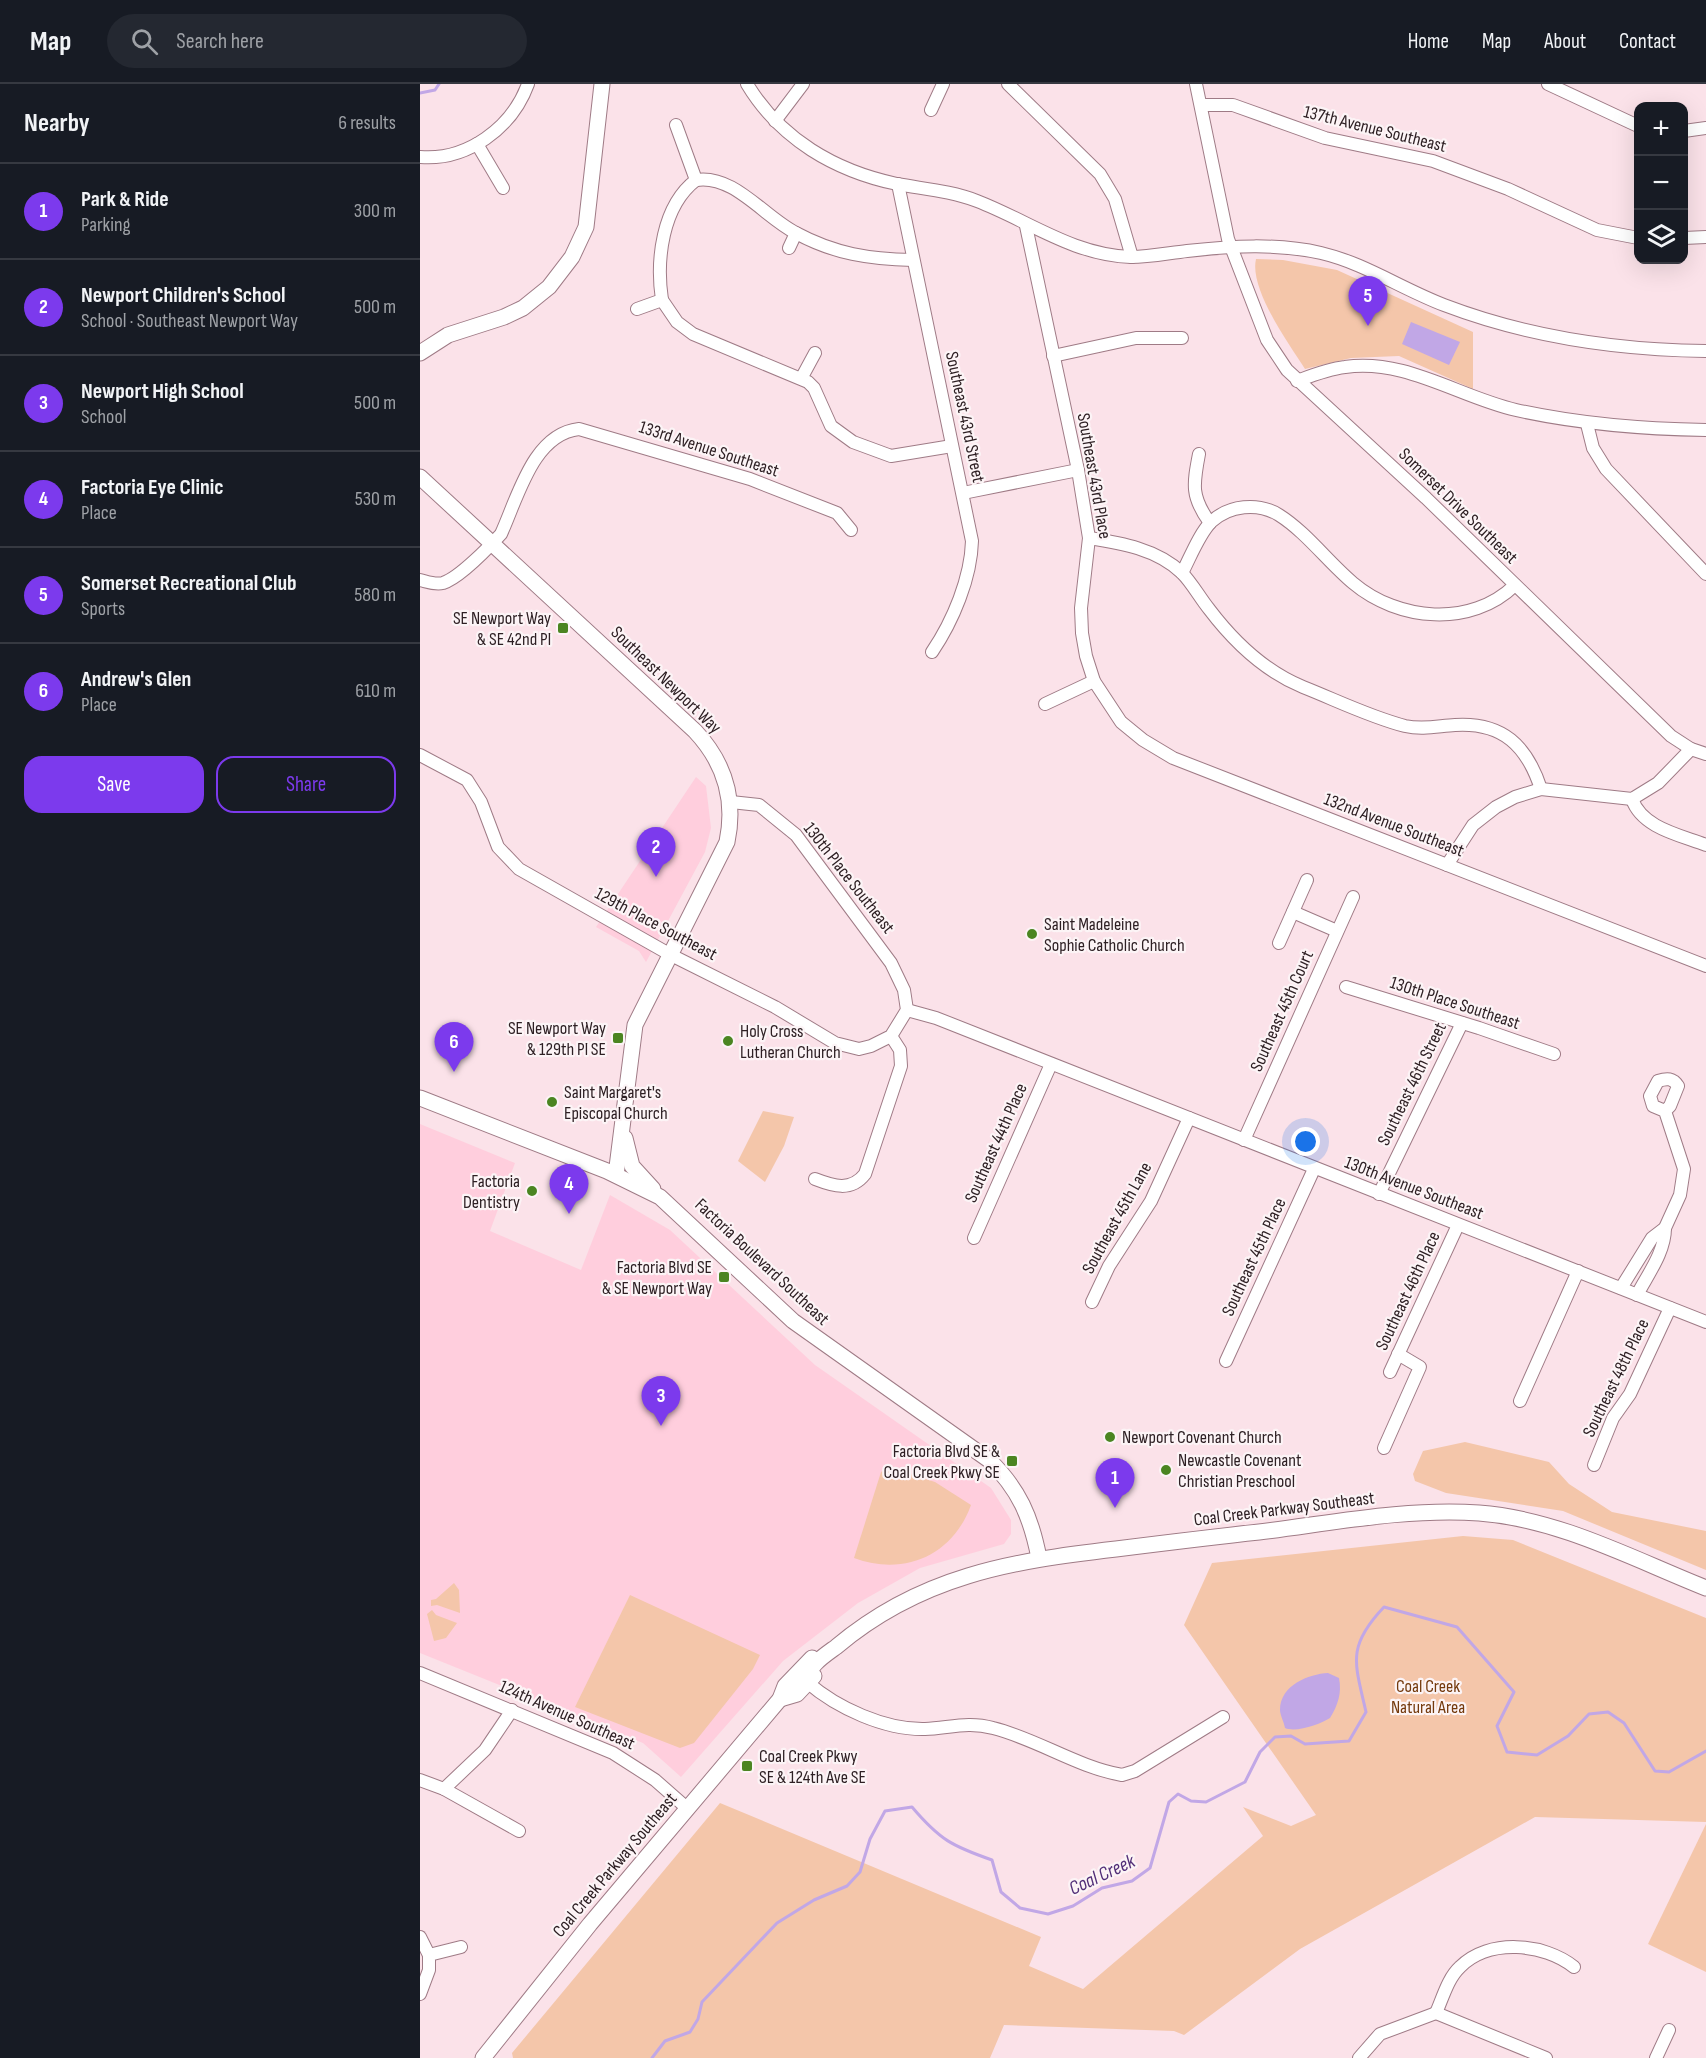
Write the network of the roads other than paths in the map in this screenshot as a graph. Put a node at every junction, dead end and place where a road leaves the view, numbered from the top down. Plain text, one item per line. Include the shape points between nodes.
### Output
1 (528, 84) edge
2 (602, 84) edge
3 (747, 84) edge
4 (803, 84) edge
5 (943, 84) edge
6 (1008, 84) edge
7 (1196, 84) edge
8 (1548, 84) edge
9 (1202, 105) junction
10 (931, 110) dead end
11 (775, 121) junction
12 (1634, 124) edge
13 (676, 125) dead end
14 (1706, 128) edge
15 (1688, 130) edge
16 (477, 144) junction
17 (420, 157) edge
18 (696, 180) junction
19 (898, 184) junction
20 (503, 188) dead end
21 (1026, 225) junction
22 (796, 234) junction
23 (1634, 237) edge
24 (1706, 237) edge
25 (1688, 238) edge
26 (1232, 247) junction
27 (789, 248) dead end
28 (1132, 257) junction
29 (913, 260) junction
30 (662, 300) junction
31 (637, 309) dead end
32 (1182, 338) dead end
33 (1706, 351) edge
34 (420, 353) edge
35 (815, 353) dead end
36 (1053, 356) junction
37 (802, 377) junction
38 (1297, 381) junction
39 (1587, 424) junction
40 (1706, 430) edge
41 (952, 446) junction
42 (1199, 454) dead end
43 (1078, 470) junction
44 (420, 477) edge
45 (963, 493) junction
46 (1210, 523) junction
47 (851, 530) dead end
48 (1089, 538) junction
49 (492, 544) junction
50 (1182, 573) junction
51 (1706, 574) edge
52 (420, 580) edge
53 (1515, 585) junction
54 (932, 652) dead end
55 (1094, 681) junction
56 (1045, 704) dead end
57 (1691, 749) junction
58 (1706, 754) edge
59 (420, 755) edge
60 (1541, 789) junction
61 (1632, 799) junction
62 (731, 802) junction
63 (1706, 845) edge
64 (1447, 865) junction
65 (1307, 880) dead end
66 (1353, 897) dead end
67 (1293, 912) junction
68 (1337, 932) junction
69 (1279, 943) dead end
70 (671, 955) junction
71 (1706, 966) edge
72 (1346, 987) dead end
73 (907, 1010) junction
74 (1462, 1023) junction
75 (891, 1036) junction
76 (1554, 1054) dead end
77 (1051, 1064) junction
78 (420, 1098) edge
79 (1665, 1111) dead end
80 (1188, 1118) junction
81 (623, 1120) junction
82 (1244, 1140) junction
83 (1314, 1169) junction
84 (616, 1175) junction
85 (815, 1179) dead end
86 (1379, 1194) junction
87 (660, 1197) junction
88 (1458, 1225) junction
89 (1665, 1228) junction
90 (975, 1238) dead end
91 (1578, 1271) junction
92 (1621, 1288) junction
93 (1636, 1295) junction
94 (1092, 1302) dead end
95 (1670, 1308) junction
96 (1706, 1322) edge
97 (1398, 1354) junction
98 (1226, 1360) dead end
99 (1390, 1372) dead end
100 (1520, 1401) dead end
101 (1384, 1448) dead end
102 (1594, 1465) dead end
103 (1039, 1558) junction
104 (1706, 1588) edge
105 (868, 1623) junction
106 (420, 1673) edge
107 (807, 1682) junction
108 (780, 1699) junction
109 (512, 1710) junction
110 (1223, 1717) dead end
111 (420, 1780) edge
112 (444, 1789) junction
113 (688, 1809) junction
114 (519, 1831) dead end
115 (420, 1937) edge
116 (461, 1947) dead end
117 (429, 1955) junction
118 (1574, 1967) dead end
119 (420, 1994) edge
120 (1436, 2013) junction
121 (1669, 2030) dead end
122 (483, 2058) edge
123 (1359, 2058) edge
124 (1546, 2058) edge
125 (1656, 2058) edge

1 - 16 street via 506,121
2 - 34 main road via 586,227 572,257 549,287 523,308 448,335
3 - 11 street
4 - 11 street
5 - 10 street
6 - 28 street via 1100,174 1115,199
7 - 9 street, Somerset Drive Southeast
8 - 12 street
9 - 23 street, 137th Avenue Southeast via 1233,105 1317,136 1432,160 1597,230
9 - 26 street, Somerset Drive Southeast via 1215,185
11 - 19 street via 834,164
13 - 18 street
14 - 15 street
16 - 17 street via 445,156
16 - 20 street
18 - 22 street via 726,184
18 - 30 street via 679,195 670,214 662,247
19 - 21 street via 954,193
19 - 29 street, Southeast 43rd Street
21 - 28 street via 1086,250
21 - 36 street, Southeast 43rd Place
22 - 27 street
22 - 29 street via 856,256
24 - 25 street
26 - 28 street
26 - 33 street via 1286,248 1349,261 1444,305 1547,336 1600,345
26 - 38 street, Somerset Drive Southeast via 1267,340
29 - 41 street, Southeast 43rd Street
30 - 31 street
30 - 37 street via 676,322 693,334
32 - 36 street via 1136,338
35 - 37 street
36 - 43 street, Southeast 43rd Place
37 - 41 street via 814,388 831,426 853,442 891,456
38 - 39 street via 1345,367 1382,366 1492,404
38 - 53 street, Somerset Drive Southeast
39 - 40 street
39 - 51 street via 1593,448 1606,469
41 - 45 street, Southeast 43rd Street
42 - 46 street via 1196,498
43 - 45 street
43 - 48 street, Southeast 43rd Place
44 - 49 main road, Southeast Newport Way
45 - 54 street, Southeast 43rd Street via 972,541 969,567
46 - 50 street
46 - 53 street via 1239,507 1270,511 1354,584 1412,611 1438,615 1470,611 1490,605
47 - 49 street, 133rd Avenue Southeast via 837,513 750,479 590,430 568,430 549,441 535,460 501,534
48 - 50 street via 1133,546
48 - 55 street, Southeast 43rd Place via 1081,608 1082,633
49 - 52 street via 450,580 437,584
49 - 62 main road, Southeast Newport Way via 707,744 721,768
50 - 60 street via 1230,635 1274,672 1406,726 1475,725 1494,730 1524,751
53 - 57 street, Somerset Drive Southeast via 1671,736
55 - 56 street
55 - 64 street, 132nd Avenue Southeast via 1121,722 1165,754
57 - 58 street, Somerset Drive Southeast
57 - 61 street via 1658,783
59 - 70 street, 129th Place Southeast via 468,780 498,846 519,869
60 - 61 street
60 - 64 street via 1515,797 1484,816 1461,840
61 - 63 street via 1646,820
62 - 70 main road, Southeast Newport Way via 727,842
62 - 73 street, 130th Place Southeast via 759,805 796,835 891,963 904,990
64 - 71 street, 132nd Avenue Southeast
65 - 67 street
66 - 68 street, Southeast 45th Court
67 - 68 street
67 - 69 street
68 - 82 street, Southeast 45th Court
70 - 75 street, 129th Place Southeast via 751,994 841,1046 871,1046
70 - 81 main road, Southeast Newport Way via 635,1025
72 - 74 street, 130th Place Southeast
73 - 75 street
73 - 77 street, 130th Avenue Southeast
74 - 76 street, 130th Place Southeast
74 - 86 street, Southeast 46th Street
75 - 85 street via 900,1050 901,1066 865,1174 846,1186
77 - 80 street, 130th Avenue Southeast
77 - 90 street, Southeast 44th Place
78 - 84 main road, Factoria Boulevard Southeast
79 - 89 street via 1684,1169 1680,1195
80 - 82 street, 130th Avenue Southeast
80 - 94 street, Southeast 45th Lane via 1151,1201 1109,1266
81 - 84 main road, Southeast Newport Way
81 - 87 main road via 629,1161
82 - 83 street, 130th Avenue Southeast
83 - 86 street, 130th Avenue Southeast
83 - 98 street, Southeast 45th Place
84 - 87 main road, Factoria Boulevard Southeast
86 - 88 street, 130th Avenue Southeast
87 - 103 main road, Factoria Boulevard Southeast via 793,1322 997,1468 1027,1508
88 - 91 street, 130th Avenue Southeast
88 - 97 street, Southeast 46th Place
89 - 92 street via 1652,1238
89 - 93 street via 1654,1264
91 - 92 street, 130th Avenue Southeast
91 - 100 street
92 - 93 street, 130th Avenue Southeast
93 - 95 street, 130th Avenue Southeast
95 - 96 street, 130th Avenue Southeast
95 - 102 street, Southeast 48th Place via 1630,1394 1613,1418
97 - 99 street, Southeast 46th Place
97 - 101 street via 1420,1366
103 - 104 main road, Coal Creek Parkway Southeast via 1443,1511 1539,1523
103 - 105 main road, Coal Creek Parkway Southeast via 935,1586
105 - 107 main road via 815,1665
105 - 108 main road, Coal Creek Parkway Southeast via 856,1623 814,1656 785,1686
106 - 109 street, 124th Avenue Southeast
107 - 108 main road, Coal Creek Parkway Southeast via 797,1694
107 - 110 street via 841,1706 890,1724 917,1729 982,1725 1122,1775 1135,1771
108 - 113 main road, Coal Creek Parkway Southeast
109 - 112 street via 485,1750
109 - 113 street, 124th Avenue Southeast via 630,1762
111 - 112 street
112 - 114 street
113 - 122 main road, Coal Creek Parkway Southeast
115 - 117 street
116 - 117 street
117 - 119 street via 429,1970
118 - 120 street via 1564,1959 1538,1951 1504,1947 1477,1954 1458,1968
120 - 123 street via 1380,2034
120 - 124 street
121 - 125 street

